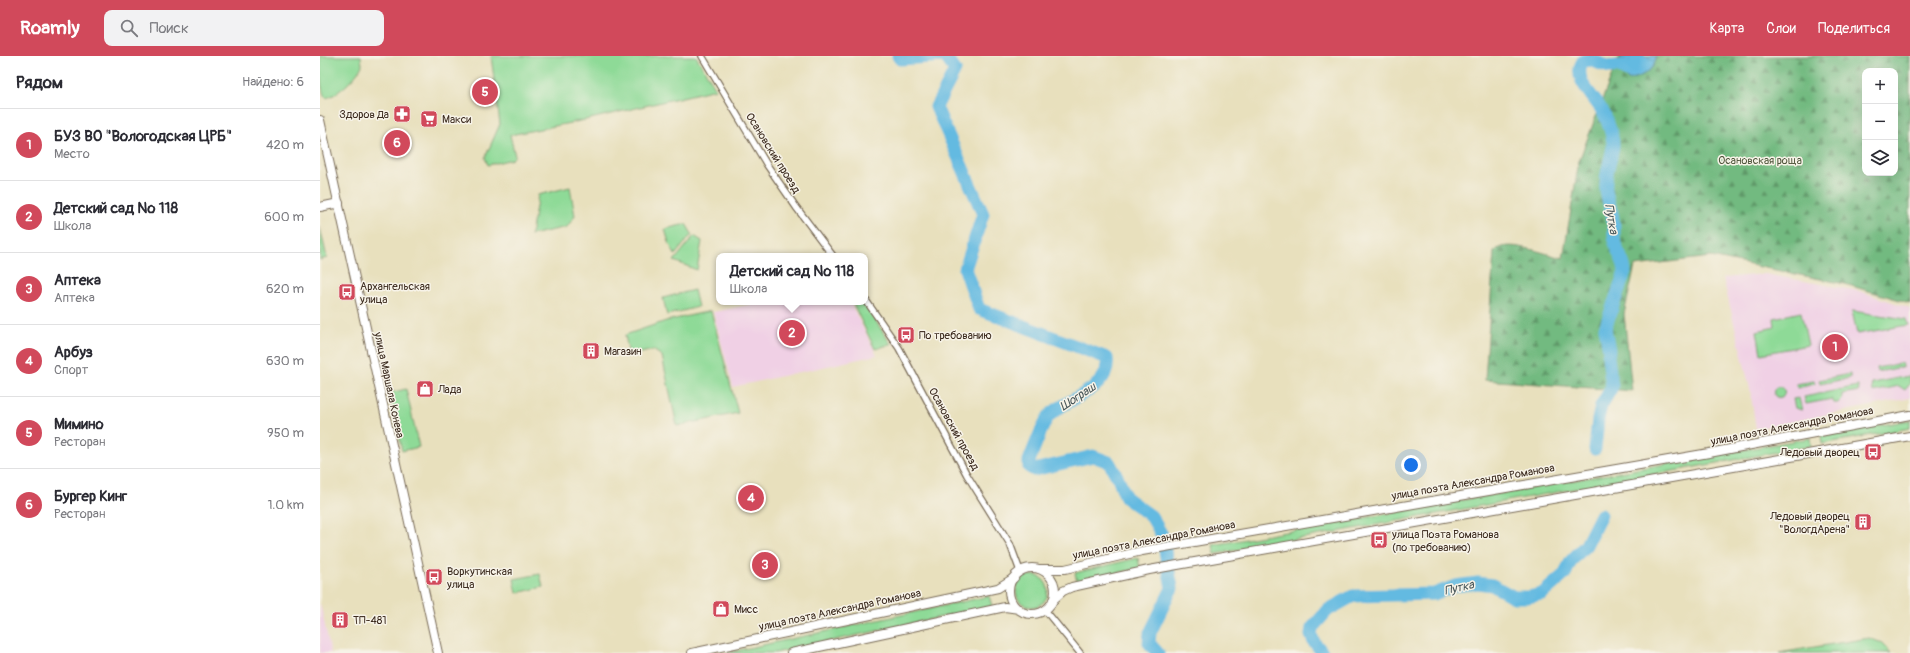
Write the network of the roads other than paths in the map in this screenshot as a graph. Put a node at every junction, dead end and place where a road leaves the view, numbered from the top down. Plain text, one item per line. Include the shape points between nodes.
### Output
1 (702, 56) edge
2 (320, 120) edge
3 (339, 203) junction
4 (320, 207) edge
5 (831, 253) edge
6 (868, 303) edge
7 (1910, 415) edge
8 (1910, 436) edge
9 (1040, 569) junction
10 (1020, 571) junction
11 (1014, 578) junction
12 (1053, 600) junction
13 (1019, 610) junction
14 (1045, 610) junction
15 (438, 653) edge
16 (692, 653) edge
17 (791, 653) edge
18 (1080, 653) edge

1 - 5 street, Осановский проезд via 767,165
2 - 3 main road, улица Маршала Конева
3 - 4 main road
3 - 15 main road, улица Маршала Конева
6 - 10 street, Осановский проезд via 899,348 968,475 1010,544
7 - 9 main road, улица поэта Александра Романова via 1709,453 1142,551 1064,569
8 - 12 main road via 1149,570 1072,588 1063,591
9 - 10 main road via 1028,568
9 - 12 main road via 1052,580 1055,588
10 - 11 main road
11 - 13 main road via 1010,593 1012,602
11 - 16 main road, улица поэта Александра Романова via 998,588
12 - 14 main road
13 - 14 main road via 1032,614
13 - 17 main road via 1004,607
14 - 18 street

